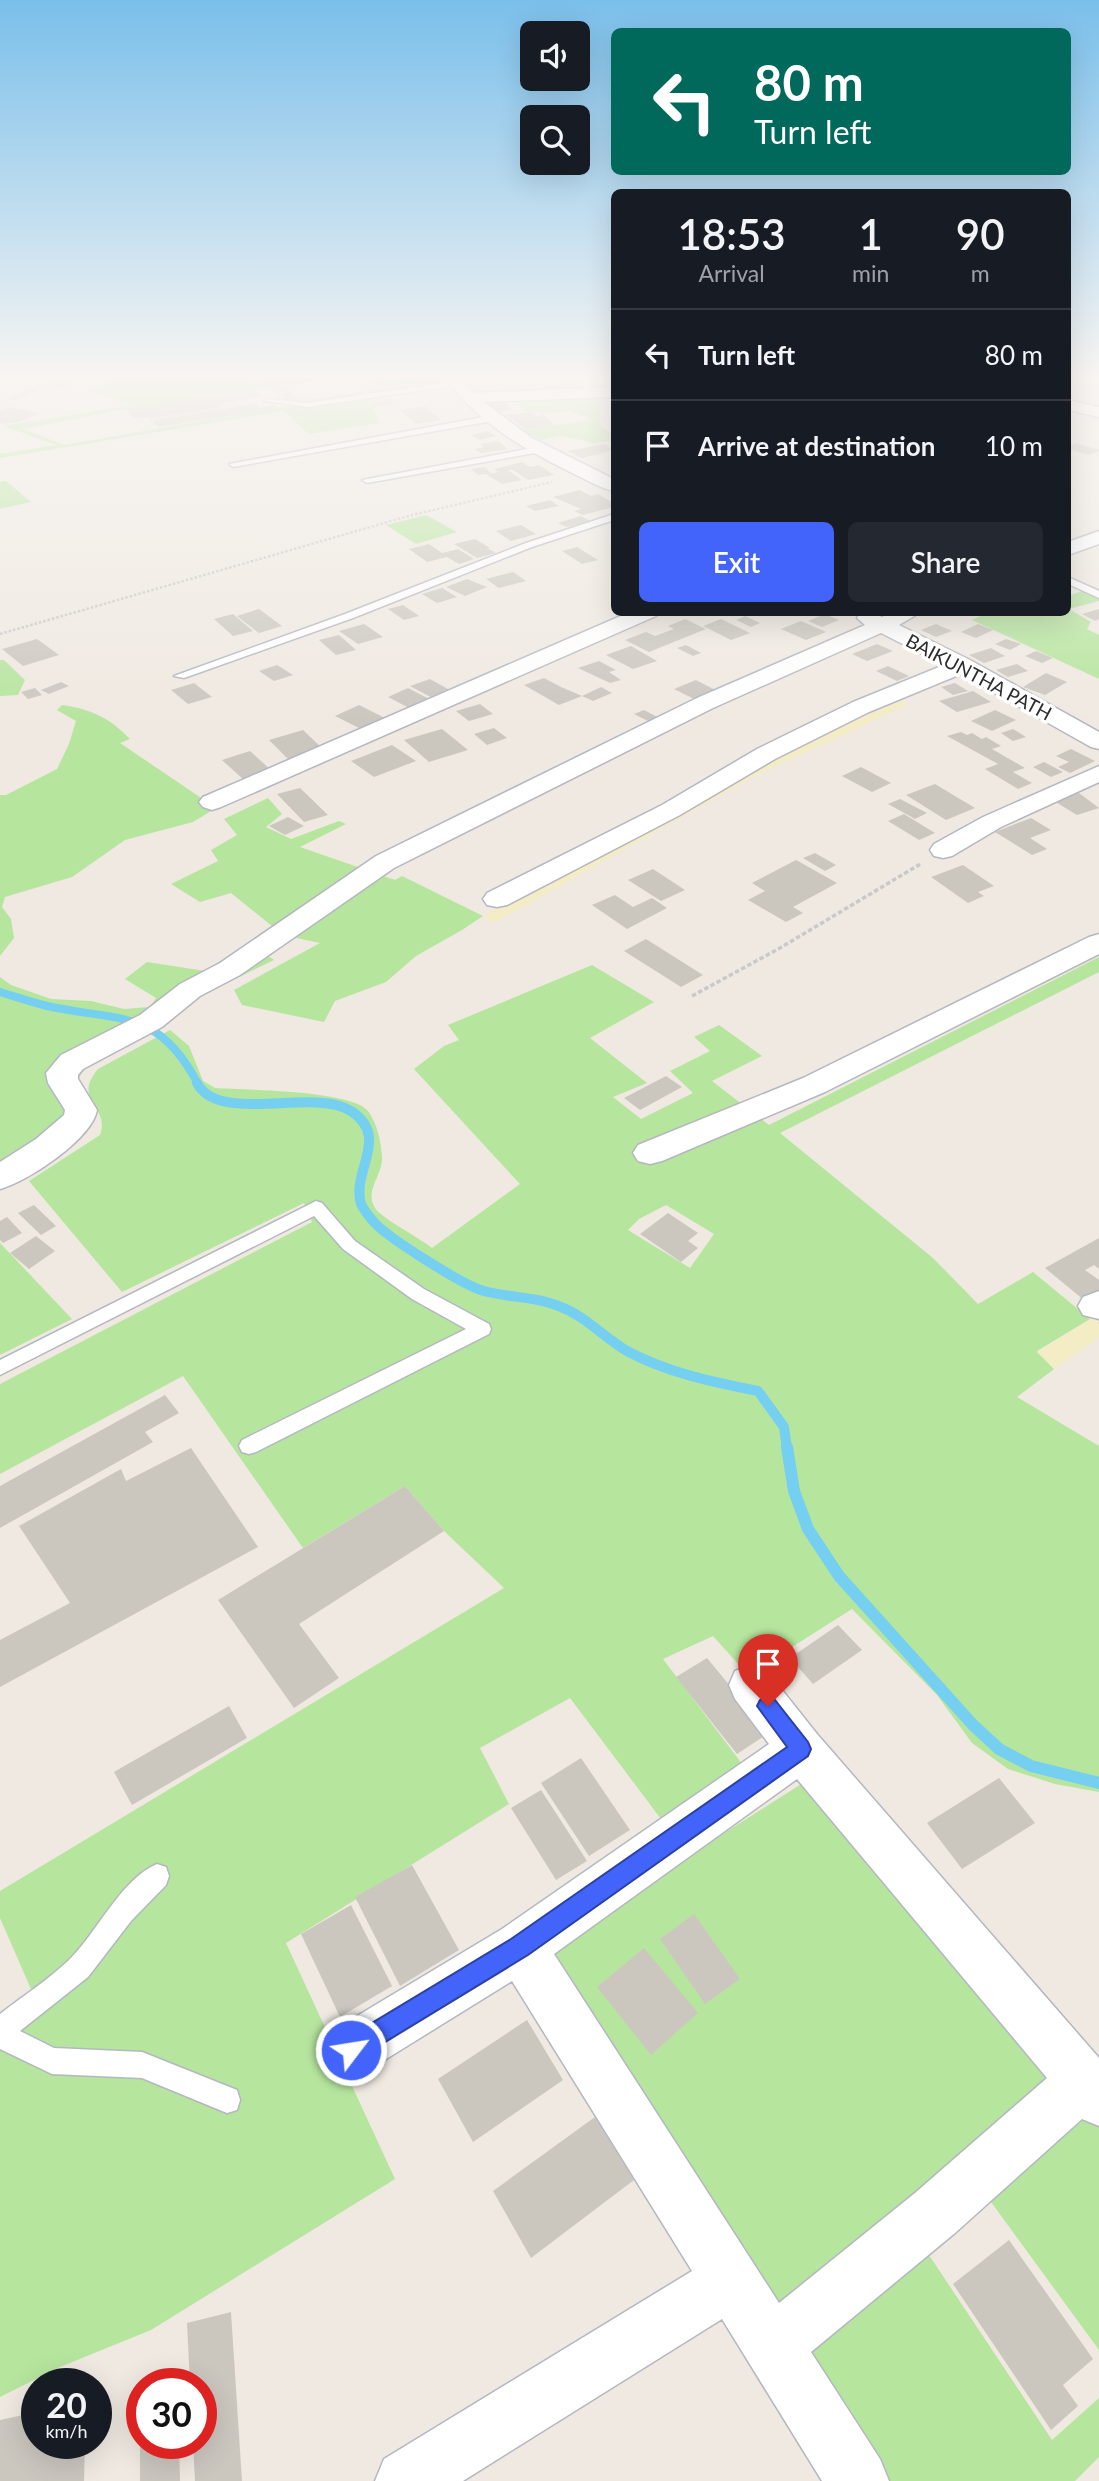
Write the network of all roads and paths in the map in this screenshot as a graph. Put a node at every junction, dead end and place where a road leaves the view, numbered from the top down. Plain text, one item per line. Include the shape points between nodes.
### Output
1 (509, 493) edge
2 (611, 518) edge
3 (1099, 537) edge
4 (1071, 548) edge
5 (1071, 582) edge
6 (1099, 596) edge
7 (640, 616) edge
8 (865, 616) edge
9 (902, 616) edge
10 (881, 625) junction
11 (0, 634) edge
12 (962, 665) junction
13 (180, 676) dead end
14 (1099, 742) edge
15 (1099, 773) edge
16 (212, 802) dead end
17 (943, 850) joint
18 (497, 899) dead end
19 (1099, 943) edge
20 (692, 996) dead end
21 (650, 1153) dead end
22 (0, 1178) edge
23 (0, 1368) edge
24 (249, 1446) dead end
25 (751, 1685) dead end
26 (801, 1749) junction
27 (157, 1876) dead end
28 (520, 1947) junction
29 (0, 2033) edge
30 (351, 2050) dead end
31 (1092, 2090) edge
32 (227, 2100) dead end
33 (729, 2281) junction
34 (774, 2344) junction
35 (406, 2481) edge
36 (858, 2481) edge

1 - 11 path via 382,522
2 - 13 lane
3 - 4 street
5 - 6 lane
7 - 16 street
8 - 10 street, BAIKUNTHA PATH
9 - 10 street
10 - 12 street, BAIKUNTHA PATH
10 - 22 street via 705,703 384,862 230,969 190,990 151,1021 72,1062 62,1073 62,1083 81,1118
12 - 14 street, BAIKUNTHA PATH
12 - 18 street via 766,754 671,810
15 - 17 street
17 - 20 path
19 - 21 street via 814,1085
23 - 24 lane via 316,1207 359,1252 418,1294 482,1329
25 - 26 street
26 - 28 street
26 - 31 street
27 - 29 lane via 79,1968
28 - 30 street
28 - 33 street
29 - 32 lane via 52,2061 142,2065
31 - 34 street
33 - 34 street
33 - 35 street
34 - 36 street

